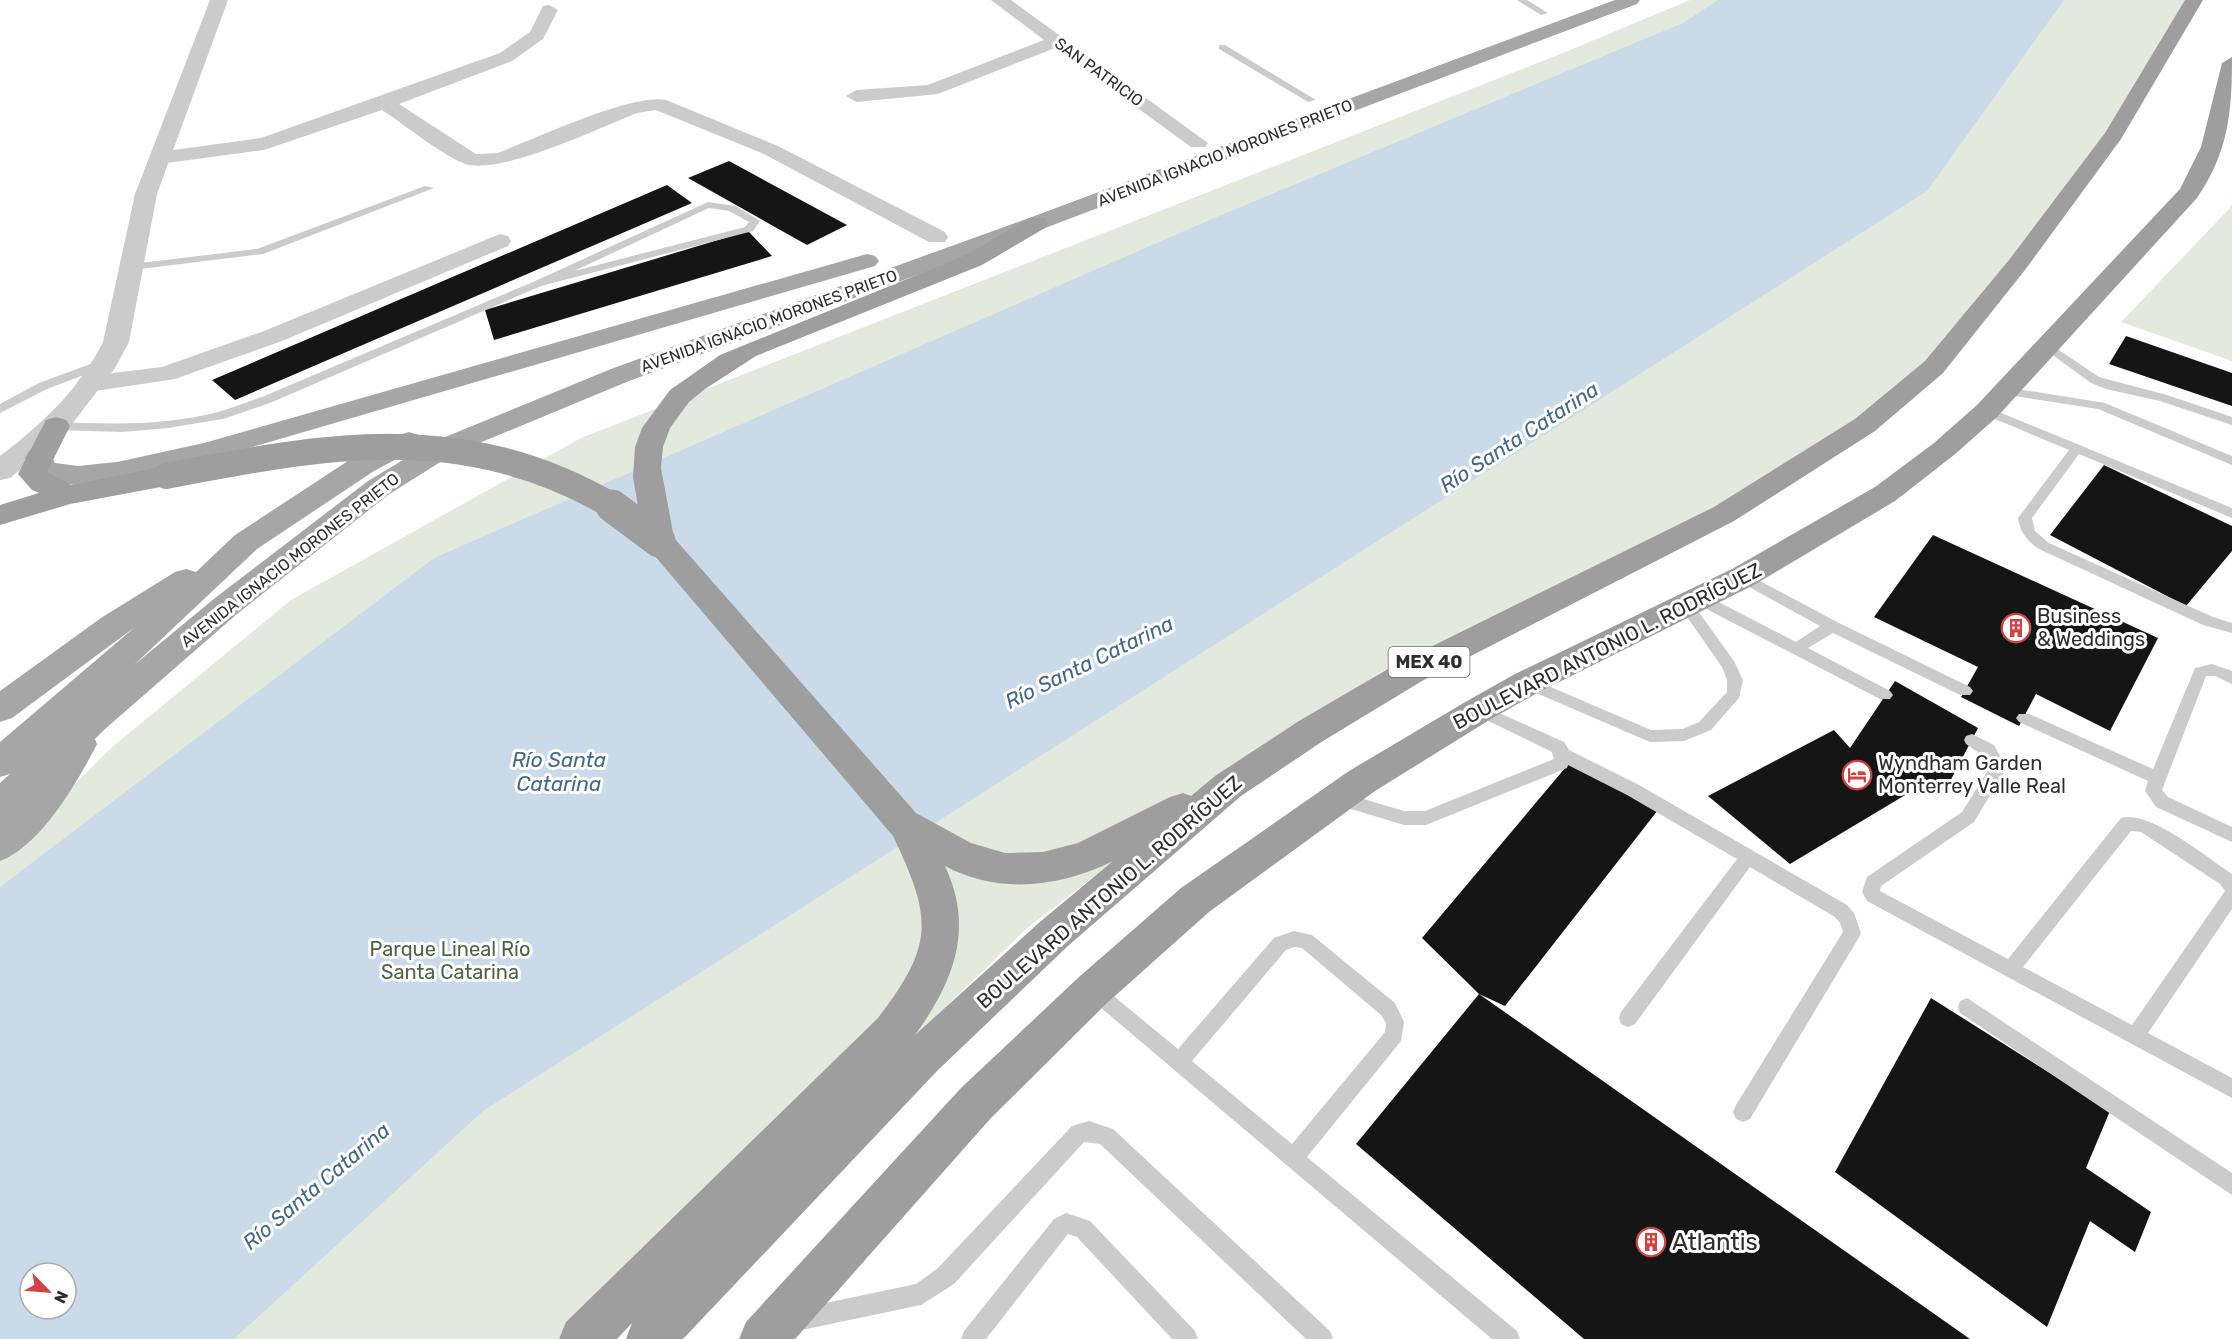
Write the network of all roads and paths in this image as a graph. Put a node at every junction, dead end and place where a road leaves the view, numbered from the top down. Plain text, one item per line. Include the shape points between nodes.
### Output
1 (219, 0) edge
2 (1000, 0) edge
3 (1521, 0) edge
4 (1578, 0) edge
5 (1631, 0) edge
6 (2194, 0) edge
7 (549, 10) dead end
8 (1544, 13) junction
9 (1056, 42) junction
10 (1222, 47) dead end
11 (2230, 80) edge
12 (855, 96) dead end
13 (1311, 100) junction
14 (384, 103) junction
15 (1198, 143) junction
16 (159, 158) junction
17 (429, 188) dead end
18 (1070, 189) dead end
19 (1037, 223) junction
20 (959, 229) dead end
21 (937, 237) junction
22 (501, 241) dead end
23 (911, 245) dead end
24 (132, 267) junction
25 (537, 284) junction
26 (2047, 346) junction
27 (106, 362) junction
28 (89, 384) junction
29 (2110, 386) junction
30 (1996, 401) junction
31 (2101, 405) junction
32 (0, 409) edge
33 (2232, 421) edge
34 (56, 426) junction
35 (2077, 448) junction
36 (39, 458) junction
37 (2232, 461) edge
38 (0, 471) edge
39 (68, 495) junction
40 (2232, 513) edge
41 (0, 515) edge
42 (659, 541) junction
43 (246, 542) junction
44 (1743, 577) junction
45 (1691, 601) junction
46 (1832, 626) junction
47 (2232, 628) edge
48 (1796, 649) junction
49 (2232, 678) edge
50 (1527, 683) junction
51 (1965, 691) dead end
52 (1885, 695) dead end
53 (0, 709) edge
54 (1479, 710) junction
55 (2024, 718) dead end
56 (93, 719) junction
57 (1972, 740) dead end
58 (1563, 755) junction
59 (0, 763) edge
60 (2157, 778) junction
61 (1228, 786) junction
62 (1337, 798) junction
63 (0, 805) edge
64 (905, 825) junction
65 (2232, 835) edge
66 (0, 845) edge
67 (1748, 857) junction
68 (2232, 887) edge
69 (2232, 895) edge
70 (2010, 970) junction
71 (1093, 990) junction
72 (1967, 1007) dead end
73 (1628, 1018) dead end
74 (2134, 1036) junction
75 (1179, 1062) junction
76 (2232, 1088) edge
77 (1743, 1112) dead end
78 (1293, 1158) junction
79 (2232, 1185) edge
80 (770, 1332) edge
81 (583, 1339) edge
82 (650, 1339) edge
83 (972, 1339) edge
84 (1187, 1339) edge
85 (1322, 1339) edge
86 (1509, 1339) edge

1 - 16 street
2 - 9 street, SAN PATRICIO
3 - 8 lane
4 - 8 main road, AVENIDA IGNACIO MORONES PRIETO
5 - 19 main road, AVENIDA IGNACIO MORONES PRIETO
6 - 61 highway, BOULEVARD ANTONIO L. RODRÍGUEZ / MEX 40 via 2114,135 2017,265 1934,368 1865,425 1724,514 1410,672
7 - 14 street via 537,35 506,57
8 - 13 main road, AVENIDA IGNACIO MORONES PRIETO
9 - 12 street via 931,90
9 - 15 street, SAN PATRICIO
10 - 13 lane
11 - 26 highway, BOULEVARD ANTONIO L. RODRÍGUEZ via 2216,139 2204,171 2189,194
13 - 15 main road, AVENIDA IGNACIO MORONES PRIETO
14 - 16 street via 264,144
14 - 21 street via 470,159 484,161 502,158 633,108 666,106 771,150
15 - 18 main road, AVENIDA IGNACIO MORONES PRIETO
16 - 24 street via 146,194
17 - 24 lane via 258,252
19 - 42 highway via 974,260 714,367 669,408 650,447 647,468 652,504 659,520
19 - 56 main road, AVENIDA IGNACIO MORONES PRIETO via 620,375 443,448 378,488 226,606
20 - 21 main road, AVENIDA IGNACIO MORONES PRIETO
21 - 23 main road, AVENIDA IGNACIO MORONES PRIETO
22 - 28 street via 273,336 166,374
24 - 27 street via 116,342
25 - 25 lane via 749,229 755,221 732,208 708,206
25 - 34 lane via 266,400 219,416 122,428
26 - 29 lane
26 - 30 highway, BOULEVARD ANTONIO L. RODRÍGUEZ
27 - 28 street
27 - 32 lane via 43,386
28 - 34 street
29 - 31 lane
29 - 33 lane via 2163,398
30 - 31 lane
30 - 35 lane
30 - 44 highway, BOULEVARD ANTONIO L. RODRÍGUEZ via 1944,449 1885,494
31 - 37 lane
34 - 36 highway
34 - 38 street
35 - 40 lane
35 - 47 lane via 2025,518 2033,538 2198,616
36 - 39 highway via 33,477
36 - 43 main road, AVENIDA IGNACIO MORONES PRIETO via 42,468 62,476 116,471 169,459 258,437 679,311 876,258 427,431 364,464
39 - 41 highway
39 - 42 highway, bridge via 299,450 346,445 433,445 488,455 550,474 606,503
42 - 64 highway
43 - 53 main road via 112,626
43 - 59 main road, AVENIDA IGNACIO MORONES PRIETO via 191,596
44 - 45 highway, BOULEVARD ANTONIO L. RODRÍGUEZ
44 - 46 lane
45 - 48 lane
45 - 50 highway, BOULEVARD ANTONIO L. RODRÍGUEZ
45 - 50 lane via 1735,680 1734,694 1705,726 1684,735 1650,736
46 - 48 lane
46 - 51 lane
48 - 52 lane
49 - 60 lane via 2218,671 2200,672
50 - 54 highway, BOULEVARD ANTONIO L. RODRÍGUEZ
54 - 58 lane via 1558,747
54 - 62 highway, BOULEVARD ANTONIO L. RODRÍGUEZ
55 - 60 lane
56 - 63 main road, AVENIDA IGNACIO MORONES PRIETO
56 - 66 main road via 50,795
57 - 70 lane via 1988,750 1998,767 1968,817 1874,882 1871,892 1878,900
58 - 62 lane via 1561,763 1426,818 1404,818
58 - 67 lane via 1633,790
60 - 65 lane via 2154,791 2162,802
61 - 64 highway via 1085,857 1042,868 1005,869 962,857
61 - 82 highway, BOULEVARD ANTONIO L. RODRÍGUEZ / MEX 40 via 1055,933 922,1057
62 - 71 highway, BOULEVARD ANTONIO L. RODRÍGUEZ via 1195,900
64 - 81 highway via 938,893 941,932 935,961 920,996 893,1032
67 - 73 lane
67 - 77 lane via 1841,911 1852,933
68 - 70 lane via 2226,879 2145,826 2127,823
69 - 74 lane
70 - 74 lane
71 - 75 lane
71 - 80 highway, BOULEVARD ANTONIO L. RODRÍGUEZ via 976,1103
72 - 79 lane
74 - 76 lane
75 - 78 lane
75 - 78 lane via 1280,944 1294,939 1306,941 1388,1010 1395,1022 1394,1035
78 - 86 lane
80 - 85 lane via 921,1294 946,1276 1079,1133 1089,1131 1106,1136
83 - 84 lane via 1066,1223 1083,1228

